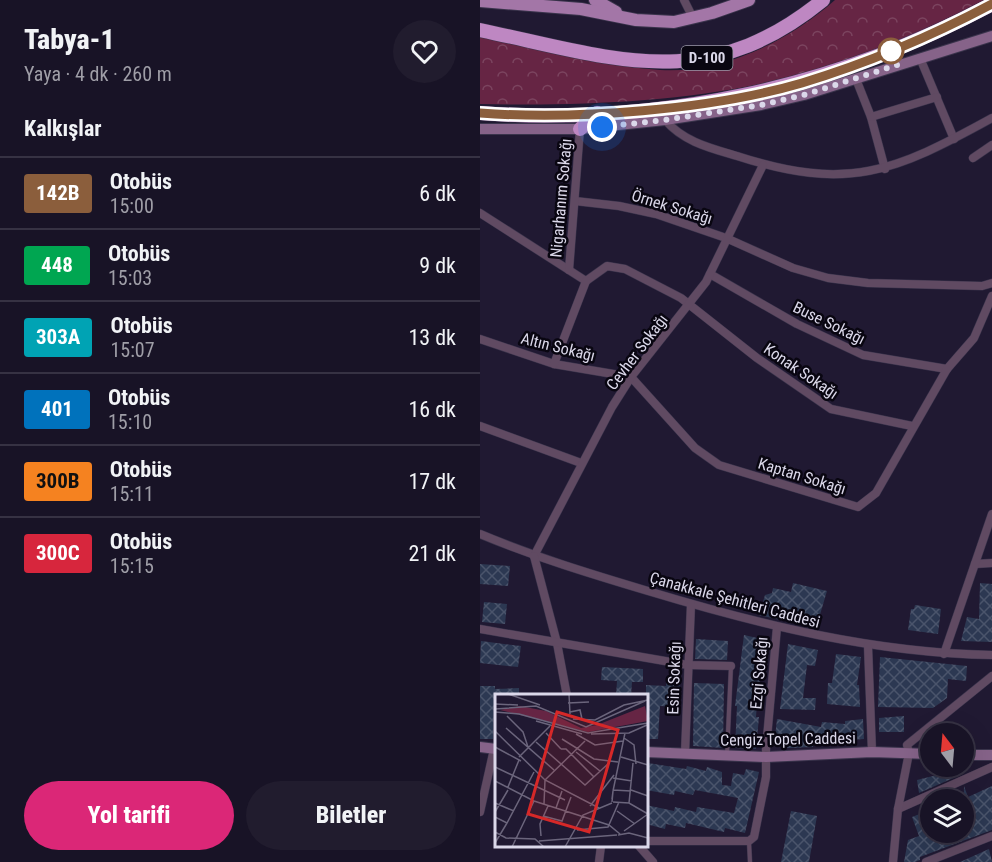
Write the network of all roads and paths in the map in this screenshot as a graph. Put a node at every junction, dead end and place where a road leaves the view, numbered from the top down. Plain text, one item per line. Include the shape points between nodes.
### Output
1 (578, 0) edge
2 (595, 0) edge
3 (684, 0) edge
4 (823, 0) edge
5 (480, 1) edge
6 (742, 2) edge
7 (992, 4) edge
8 (566, 8) junction
9 (693, 18) junction
10 (636, 20) junction
11 (480, 30) edge
12 (992, 36) edge
13 (920, 58) junction
14 (856, 79) junction
15 (937, 97) junction
16 (480, 112) edge
17 (597, 113) junction
18 (871, 117) junction
19 (992, 118) edge
20 (665, 120) junction
21 (480, 129) edge
22 (580, 129) junction
23 (954, 139) junction
24 (992, 145) edge
25 (973, 158) dead end
26 (763, 165) junction
27 (885, 169) junction
28 (575, 201) junction
29 (480, 213) edge
30 (726, 238) junction
31 (569, 270) junction
32 (710, 274) junction
33 (586, 281) junction
34 (992, 283) edge
35 (992, 296) edge
36 (690, 305) junction
37 (480, 339) edge
38 (554, 364) junction
39 (947, 369) junction
40 (632, 377) junction
41 (480, 426) edge
42 (912, 426) junction
43 (581, 463) junction
44 (992, 514) edge
45 (480, 534) edge
46 (534, 556) junction
47 (992, 563) edge
48 (975, 564) junction
49 (691, 604) junction
50 (777, 627) junction
51 (480, 628) edge
52 (557, 643) junction
53 (868, 646) junction
54 (944, 654) junction
55 (992, 655) edge
56 (688, 665) junction
57 (731, 666) joint
58 (992, 676) edge
59 (567, 694) edge
60 (480, 747) edge
61 (495, 749) edge
62 (648, 752) edge
63 (872, 752) junction
64 (685, 753) junction
65 (909, 753) junction
66 (920, 754) edge
67 (727, 755) junction
68 (974, 755) edge
69 (992, 755) edge
70 (766, 757) junction
71 (992, 767) edge
72 (898, 809) junction
73 (480, 812) edge
74 (992, 836) edge
75 (648, 840) edge
76 (749, 841) junction
77 (601, 847) edge
78 (640, 847) edge
79 (599, 862) edge
80 (653, 862) edge
81 (750, 862) edge
82 (894, 862) edge
83 (926, 862) edge

1 - 8 main road
2 - 10 main road
3 - 9 street
4 - 11 highway, D-100 via 764,39 693,61 629,60
5 - 8 main road
6 - 9 main road
7 - 17 highway via 927,36 801,83 722,99
8 - 10 main road
9 - 10 main road via 674,22
12 - 13 main road
13 - 14 main road
13 - 15 street
14 - 18 street
14 - 20 main road via 761,105
15 - 18 street
15 - 23 street
16 - 17 highway
17 - 22 highway
18 - 27 street
19 - 23 street
20 - 22 main road
20 - 26 street via 694,143
21 - 22 main road
22 - 28 street, Nigarhanım Sokağı
23 - 27 street
24 - 25 street
26 - 27 street via 805,174 844,175
26 - 30 street, Cevher Sokağı
28 - 30 street, Örnek Sokağı via 656,214
28 - 31 street, Nigarhanım Sokağı
29 - 31 street
30 - 32 street, Cevher Sokağı
30 - 34 street, Örnek Sokağı via 767,258 828,278 911,285
31 - 33 street
32 - 36 street, Cevher Sokağı
32 - 39 street, Buse Sokağı via 797,324 863,355
33 - 36 street, Konak Sokağı via 607,266 625,269
33 - 38 street
35 - 39 street, Kaptan Sokağı via 974,338
36 - 40 street, Cevher Sokağı
36 - 42 street, Konak Sokağı via 831,409
37 - 38 street, Altın Sokağı
38 - 40 street, Altın Sokağı
39 - 42 street, Kaptan Sokağı
40 - 42 street, Kaptan Sokağı via 695,448 719,465 858,507 876,493
40 - 43 street, Cevher Sokağı
41 - 43 street
43 - 46 street, Cevher Sokağı
44 - 48 street
45 - 46 street, Çanakkale Şehitleri Caddesi
46 - 49 street, Çanakkale Şehitleri Caddesi
46 - 52 street
47 - 48 street
48 - 54 street
49 - 50 street, Çanakkale Şehitleri Caddesi
49 - 56 street, Esin Sokağı
50 - 53 street, Çanakkale Şehitleri Caddesi
50 - 70 street, Ezgi Sokağı
51 - 52 street
52 - 56 street
52 - 59 street
53 - 54 street, Çanakkale Şehitleri Caddesi
53 - 63 street
54 - 55 street, Çanakkale Şehitleri Caddesi
56 - 57 street
56 - 64 street, Esin Sokağı
57 - 67 lane
58 - 65 street via 907,745
60 - 61 main road
61 - 73 street
62 - 64 main road, Cengiz Topel Caddesi
63 - 65 main road, Cengiz Topel Caddesi
63 - 70 main road, Cengiz Topel Caddesi
64 - 67 main road, Cengiz Topel Caddesi
65 - 66 main road, Cengiz Topel Caddesi
65 - 72 street
67 - 70 main road, Cengiz Topel Caddesi
68 - 69 main road
70 - 76 street, Ezgi Sokağı via 754,837
71 - 72 street
72 - 82 street
74 - 83 street
75 - 76 street
76 - 81 lane
77 - 79 street
78 - 80 street

